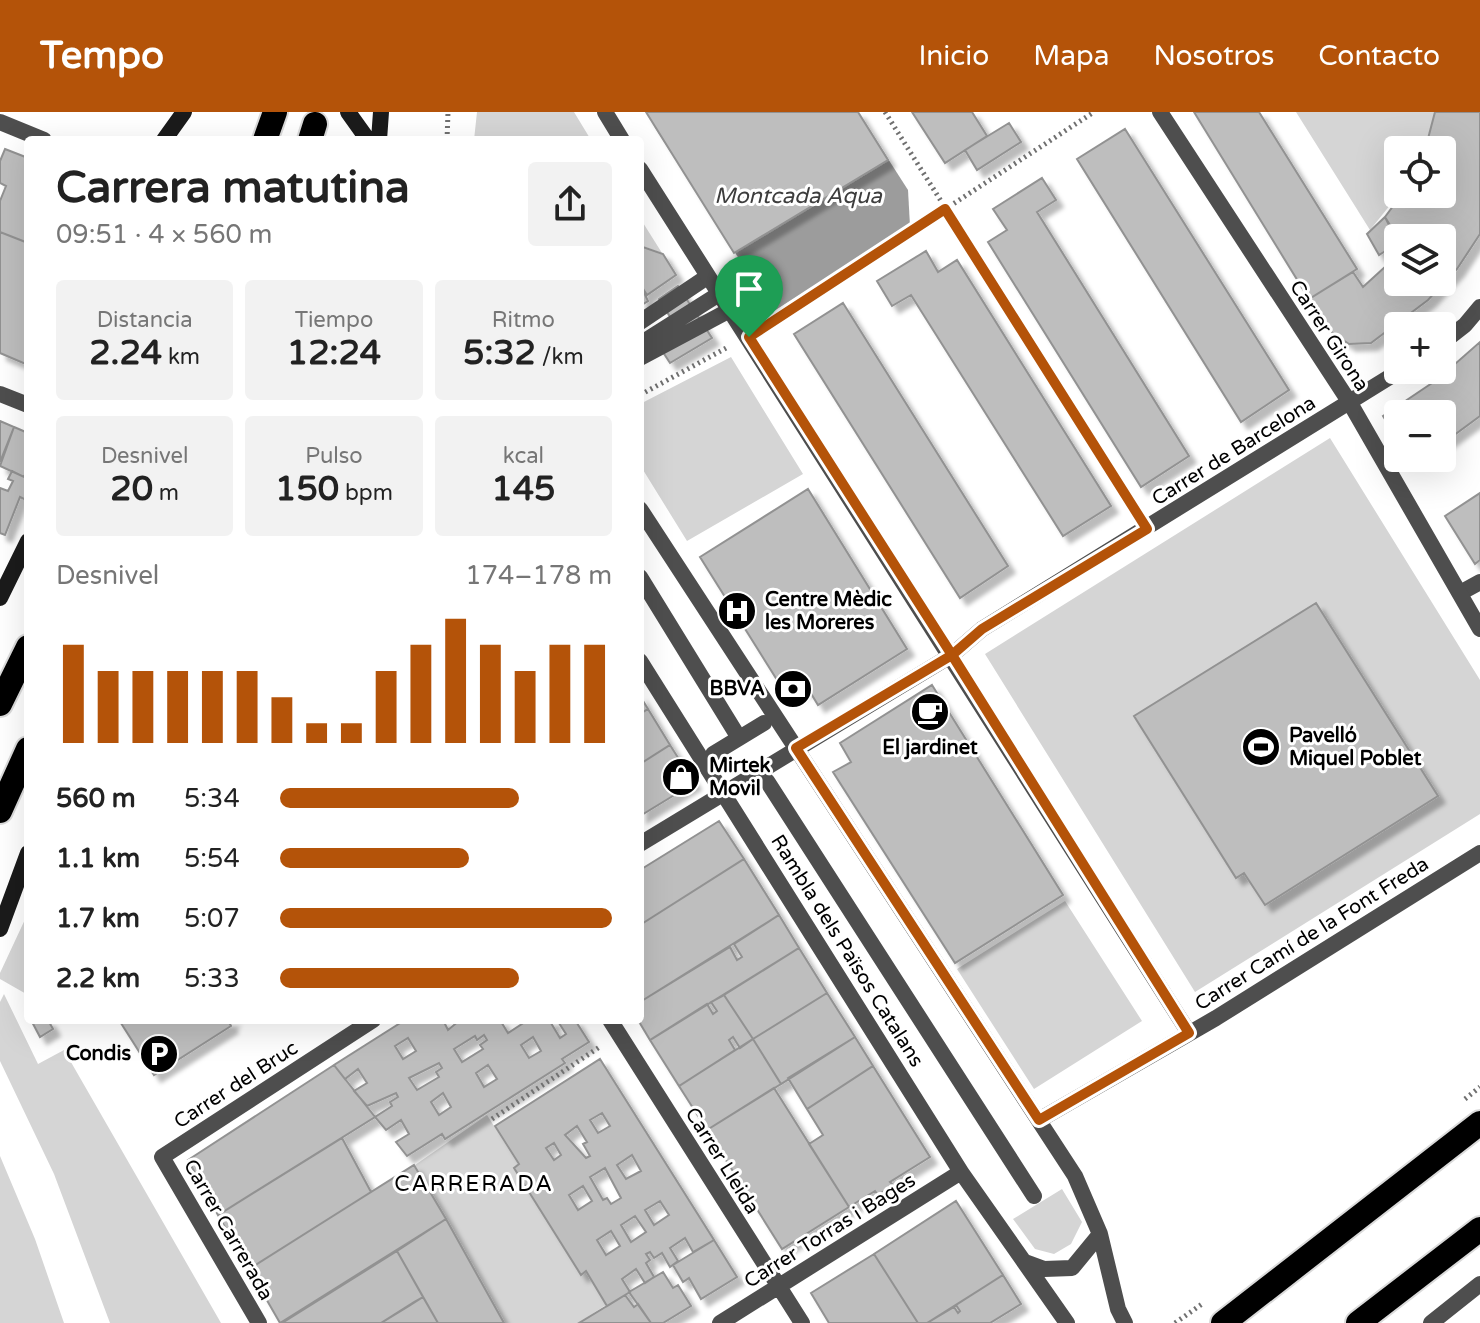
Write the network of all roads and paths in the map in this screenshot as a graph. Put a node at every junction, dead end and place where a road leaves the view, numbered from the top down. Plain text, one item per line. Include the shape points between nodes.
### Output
1 (184, 112) edge
2 (275, 112) edge
3 (348, 112) edge
4 (381, 112) edge
5 (448, 112) edge
6 (605, 112) edge
7 (885, 112) edge
8 (1094, 112) edge
9 (1160, 112) edge
10 (0, 122) edge
11 (34, 136) edge
12 (167, 136) edge
13 (266, 136) edge
14 (365, 136) edge
15 (379, 136) edge
16 (447, 136) edge
17 (620, 136) edge
18 (644, 175) edge
19 (945, 209) junction
20 (707, 277) junction
21 (719, 294) junction
22 (1480, 307) edge
23 (730, 310) junction
24 (644, 319) edge
25 (1456, 332) edge
26 (749, 337) junction
27 (644, 341) edge
28 (732, 345) dead end
29 (644, 356) edge
30 (1384, 381) edge
31 (644, 393) edge
32 (0, 394) edge
33 (24, 403) edge
34 (1350, 403) junction
35 (644, 515) edge
36 (1147, 529) junction
37 (24, 549) edge
38 (1480, 582) edge
39 (644, 584) edge
40 (1460, 593) junction
41 (0, 598) edge
42 (1480, 629) edge
43 (24, 655) edge
44 (952, 655) junction
45 (644, 668) edge
46 (0, 704) edge
47 (764, 723) dead end
48 (739, 738) junction
49 (796, 748) junction
50 (713, 754) dead end
51 (24, 758) edge
52 (767, 781) dead end
53 (721, 793) junction
54 (0, 811) edge
55 (644, 841) edge
56 (1480, 853) edge
57 (24, 865) edge
58 (0, 929) edge
59 (367, 1024) edge
60 (613, 1024) edge
61 (1189, 1033) junction
62 (595, 1051) dead end
63 (492, 1119) dead end
64 (1039, 1120) junction
65 (1480, 1123) edge
66 (162, 1157) joint
67 (961, 1172) junction
68 (1034, 1196) dead end
69 (1480, 1229) edge
70 (1100, 1234) junction
71 (1023, 1261) junction
72 (1480, 1284) edge
73 (778, 1288) junction
74 (259, 1323) edge
75 (720, 1323) edge
76 (802, 1323) edge
77 (1067, 1323) edge
78 (1125, 1323) edge
79 (1223, 1323) edge
80 (1358, 1323) edge
81 (1431, 1323) edge

1 - 12 main road
2 - 13 highway
3 - 14 main road
4 - 15 main road
5 - 16 path
6 - 17 street
7 - 19 path
8 - 19 path
9 - 34 street, Carrer Girona
10 - 11 street
18 - 20 street
19 - 26 path
19 - 36 path
20 - 21 street
20 - 24 street
21 - 23 street
21 - 27 street
22 - 25 street
23 - 26 street
23 - 29 street
26 - 44 street
28 - 31 path
30 - 34 street, Carrer de Barcelona
32 - 33 street
34 - 36 street, Carrer de Barcelona
34 - 40 street, Carrer Girona
35 - 49 street
36 - 44 street, Carrer de Barcelona via 982,629
37 - 41 main road
38 - 40 street
39 - 48 street
40 - 42 street, Carrer Girona
43 - 46 highway
44 - 49 street, Carrer de Barcelona
44 - 61 street
45 - 53 street, Rambla dels Països Catalans
47 - 48 street
48 - 50 street
49 - 53 street, Carrer de Barcelona
49 - 64 street
51 - 54 highway
52 - 68 street, Rambla dels Països Catalans
53 - 55 street, Carrer de Barcelona
53 - 67 street, Rambla dels Països Catalans
56 - 61 street, Carrer Camí de la Font Freda
57 - 58 main road
59 - 66 street, Carrer del Bruc
60 - 73 street, Carrer Lleida
61 - 64 street, Carrer Camí de la Font Freda
62 - 63 path
64 - 70 street via 1075,1176
65 - 79 highway
66 - 74 street, Carrer Carrerada
67 - 71 street, Rambla dels Països Catalans
67 - 73 street, Carrer Torras i Bages
69 - 80 highway
70 - 71 street via 1072,1268 1044,1269
70 - 78 street
71 - 77 street, Rambla dels Països Catalans
72 - 81 street
73 - 75 street, Carrer Torras i Bages
73 - 76 street, Carrer Lleida

